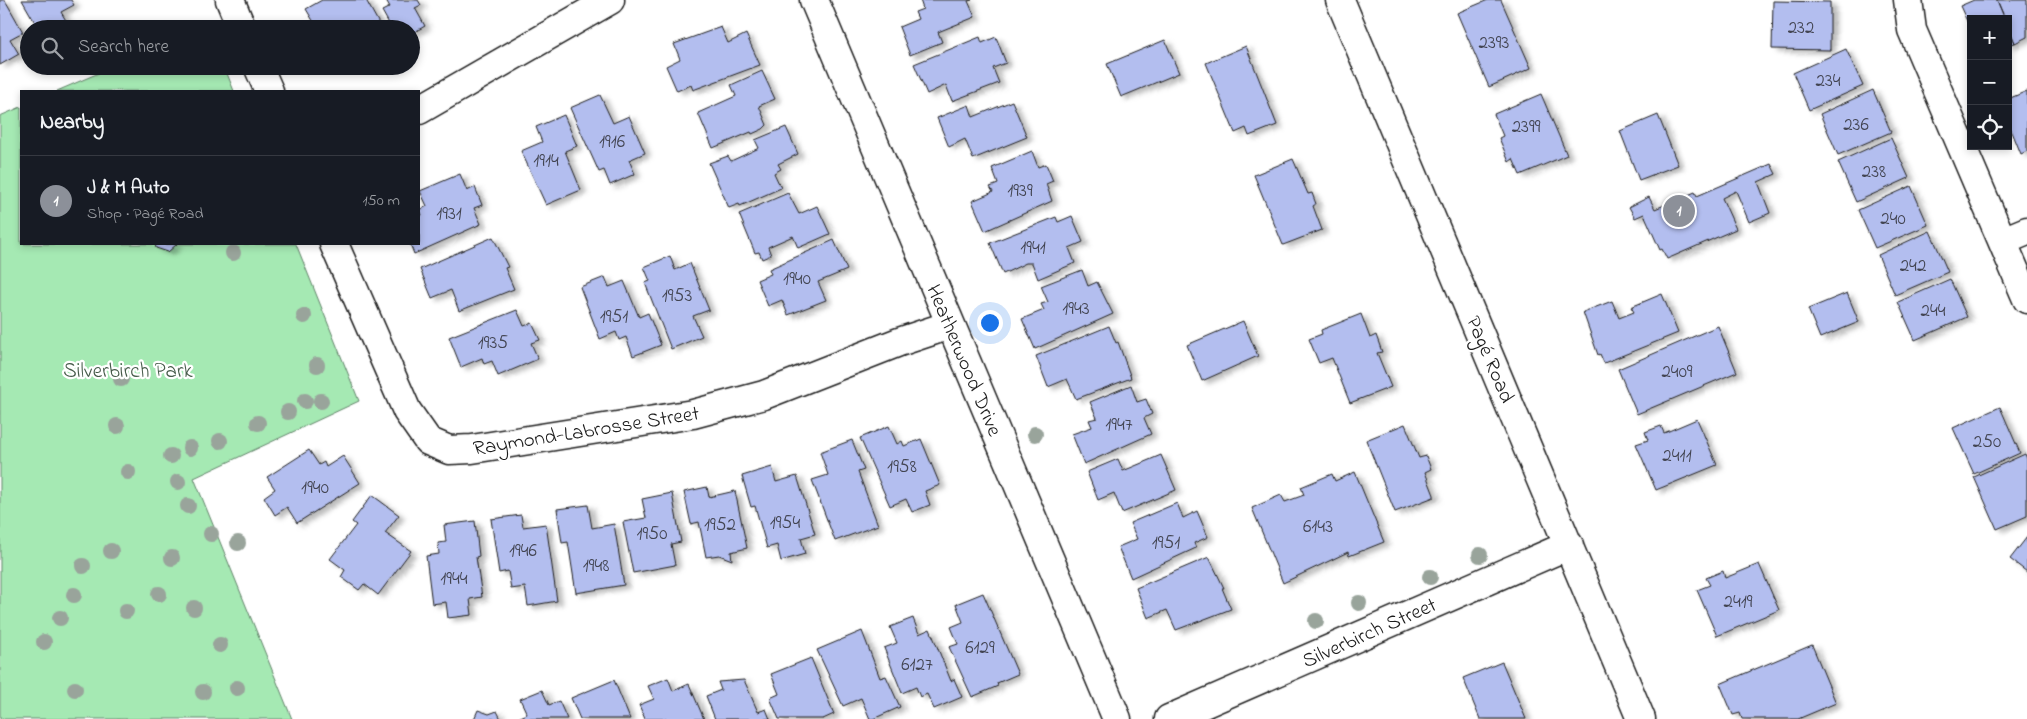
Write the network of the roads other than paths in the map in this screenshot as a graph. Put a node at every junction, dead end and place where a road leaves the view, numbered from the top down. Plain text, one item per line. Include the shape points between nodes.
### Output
1 (230, 0) edge
2 (610, 0) edge
3 (814, 0) edge
4 (1340, 0) edge
5 (1908, 0) edge
6 (238, 20) edge
7 (262, 75) edge
8 (269, 90) edge
9 (420, 109) edge
10 (2015, 236) edge
11 (334, 245) edge
12 (2027, 299) edge
13 (950, 325) junction
14 (1569, 545) junction
15 (1117, 719) edge
16 (1169, 719) edge
17 (1641, 719) edge

1 - 6 street
2 - 9 street
3 - 13 street, Heatherwood Drive
4 - 14 street, Pagé Road
5 - 10 street via 1912,30
7 - 8 street
10 - 12 street
11 - 13 street, Raymond-Labrosse Street via 407,411 428,441 449,450 693,414 764,395
13 - 15 street, Heatherwood Drive
14 - 16 street, Silverbirch Street
14 - 17 street, Pagé Road

